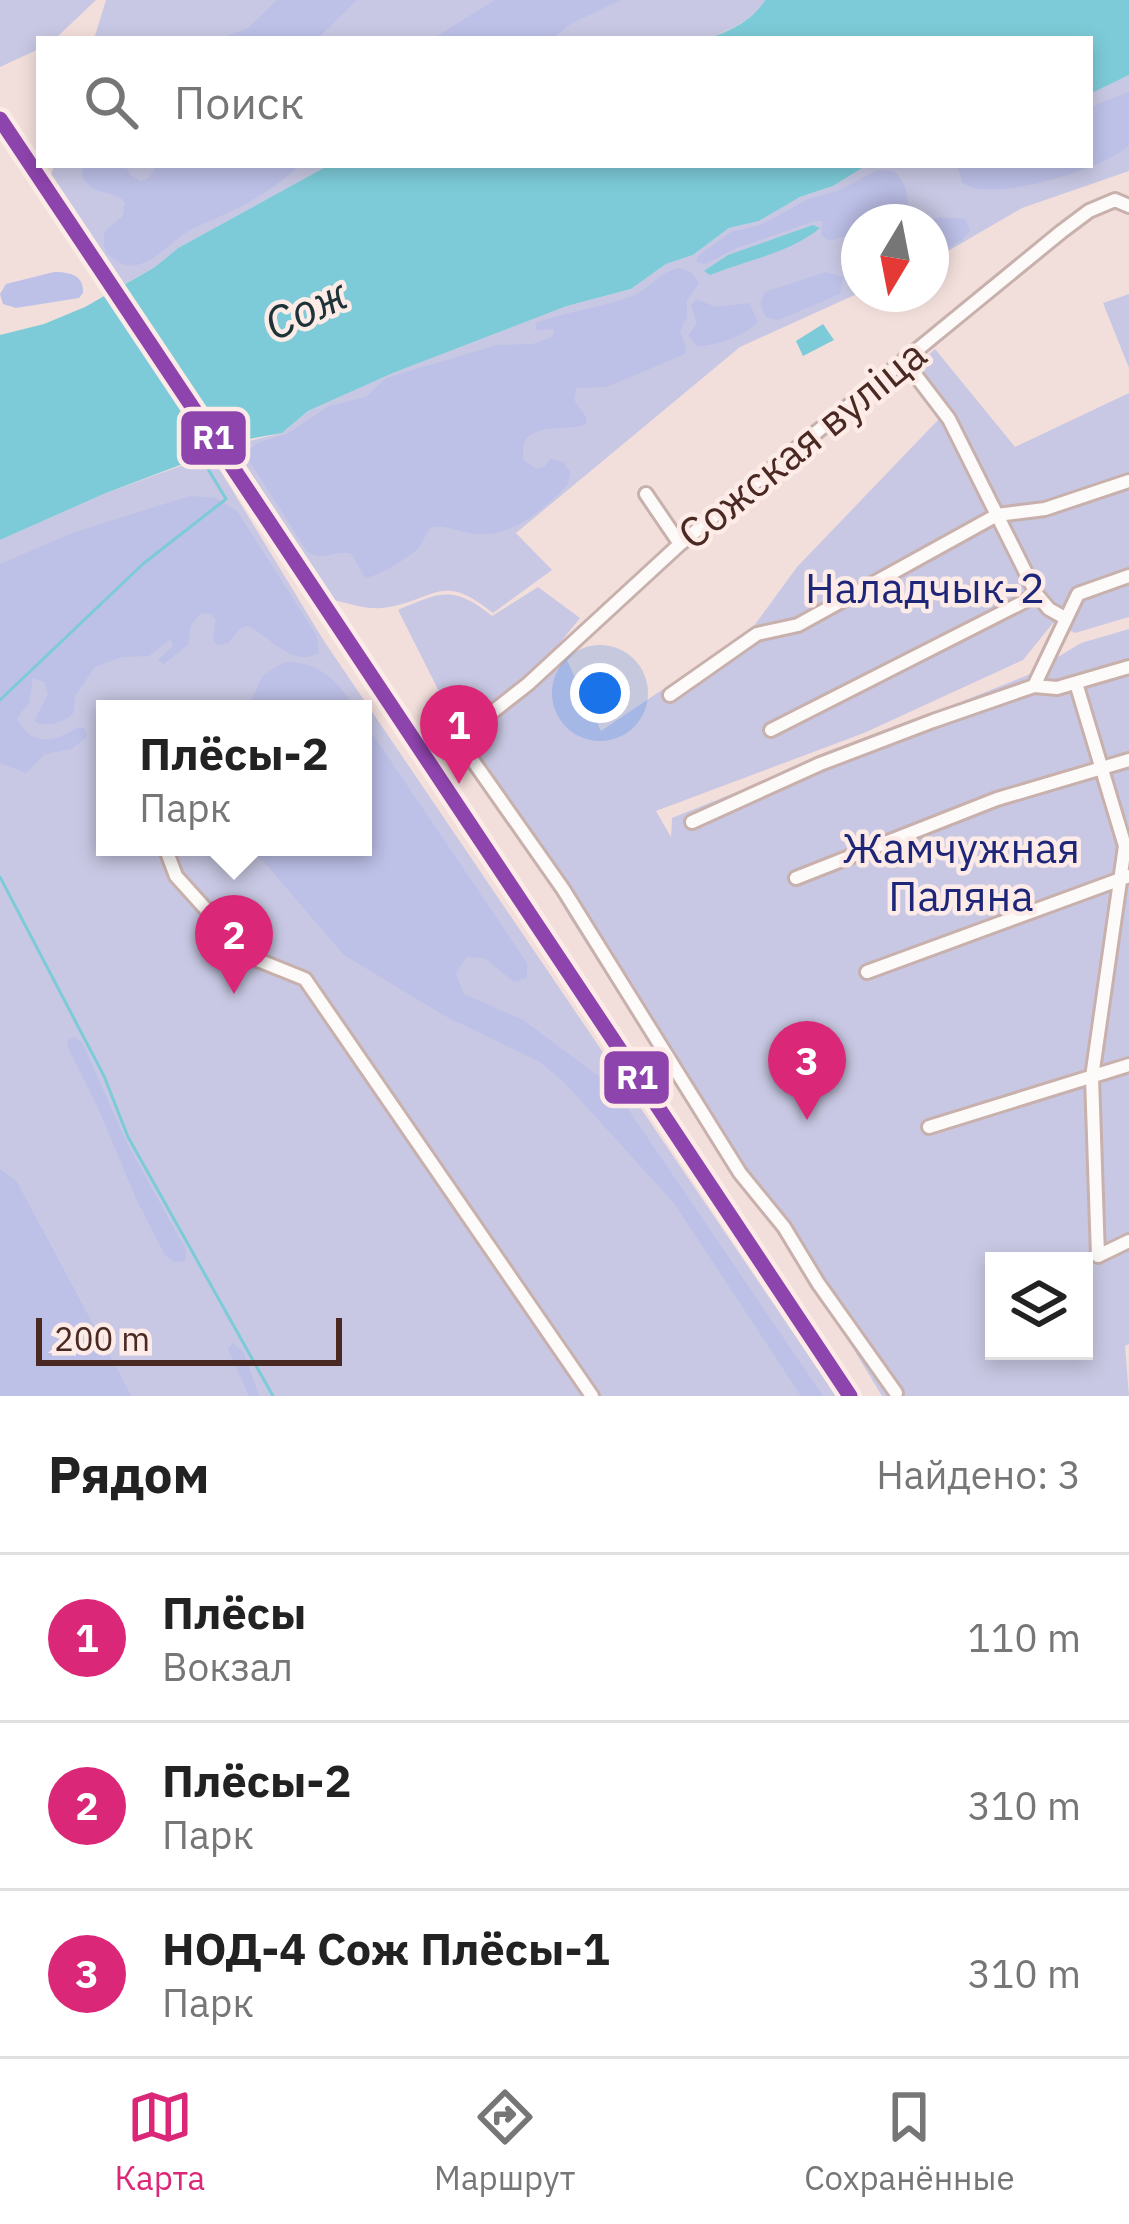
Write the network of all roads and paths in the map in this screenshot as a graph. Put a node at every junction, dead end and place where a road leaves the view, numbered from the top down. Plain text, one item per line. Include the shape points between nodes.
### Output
1 (1129, 206) edge
2 (904, 360) junction
3 (1129, 481) edge
4 (646, 494) dead end
5 (997, 514) junction
6 (680, 544) junction
7 (1129, 576) edge
8 (1037, 596) junction
9 (1065, 618) junction
10 (1129, 667) edge
11 (1076, 683) junction
12 (1034, 686) junction
13 (670, 695) dead end
14 (771, 730) dead end
15 (1129, 760) edge
16 (1105, 768) junction
17 (692, 822) dead end
18 (168, 856) edge
19 (1124, 877) edge
20 (796, 878) dead end
21 (867, 972) dead end
22 (1129, 1066) edge
23 (1092, 1077) junction
24 (929, 1127) dead end
25 (1129, 1241) edge
26 (896, 1393) dead end
27 (592, 1396) edge

1 - 2 street, Сожская вуліца via 1115,200 1089,211
2 - 5 street via 949,419
2 - 6 street, Сожская вуліца
3 - 5 street via 1045,509
4 - 6 street
5 - 8 street
5 - 13 street via 798,626 757,634
6 - 26 street, Сожская вуліца via 467,732 465,746 740,1173
7 - 9 street via 1078,595
8 - 9 street
8 - 14 street
9 - 12 street
10 - 11 street
11 - 12 street
11 - 16 street
12 - 17 street via 820,764
15 - 16 street
16 - 19 street via 1125,846
16 - 20 street via 997,799
18 - 27 street via 176,876 248,956 305,979
19 - 21 street
19 - 23 street
22 - 23 street
23 - 24 street
23 - 25 street via 1098,1256

